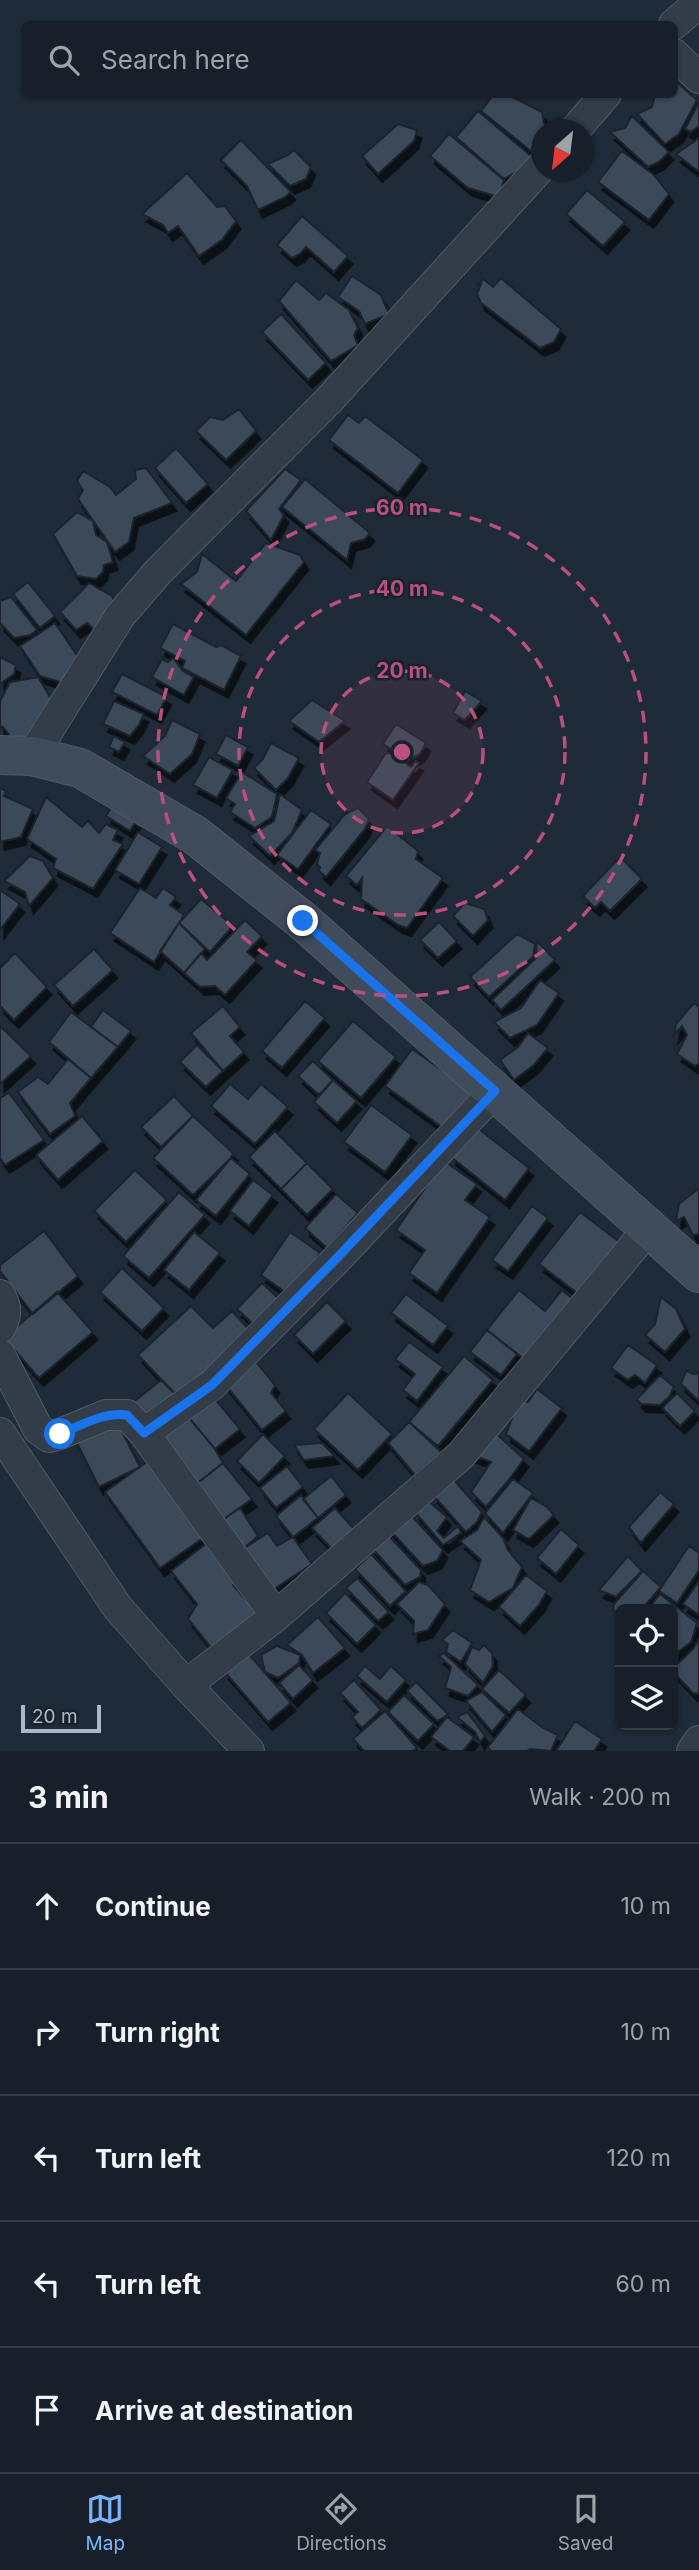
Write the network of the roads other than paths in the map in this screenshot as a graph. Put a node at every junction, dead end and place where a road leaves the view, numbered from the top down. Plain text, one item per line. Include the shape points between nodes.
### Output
1 (699, 3) edge
2 (678, 21) edge
3 (678, 58) edge
4 (699, 78) edge
5 (603, 98) edge
6 (584, 119) edge
7 (531, 177) edge
8 (16, 756) edge
9 (495, 1091) junction
10 (649, 1228) junction
11 (699, 1273) edge
12 (0, 1295) edge
13 (0, 1328) edge
14 (0, 1355) edge
15 (0, 1433) edge
16 (144, 1433) junction
17 (276, 1616) junction
18 (186, 1685) junction
19 (699, 1741) edge
20 (249, 1751) edge
21 (692, 1751) edge

1 - 2 street
3 - 4 street
5 - 6 street
7 - 8 street via 330,399 158,572
8 - 9 street via 80,768 195,835 303,921
9 - 10 street
9 - 16 street via 212,1385
10 - 11 street
10 - 17 street via 461,1455
12 - 13 street via 5,1304
14 - 16 street via 38,1429 49,1437 115,1413 127,1415
15 - 18 street via 118,1608
16 - 17 street
17 - 18 street
18 - 20 street
19 - 21 street

